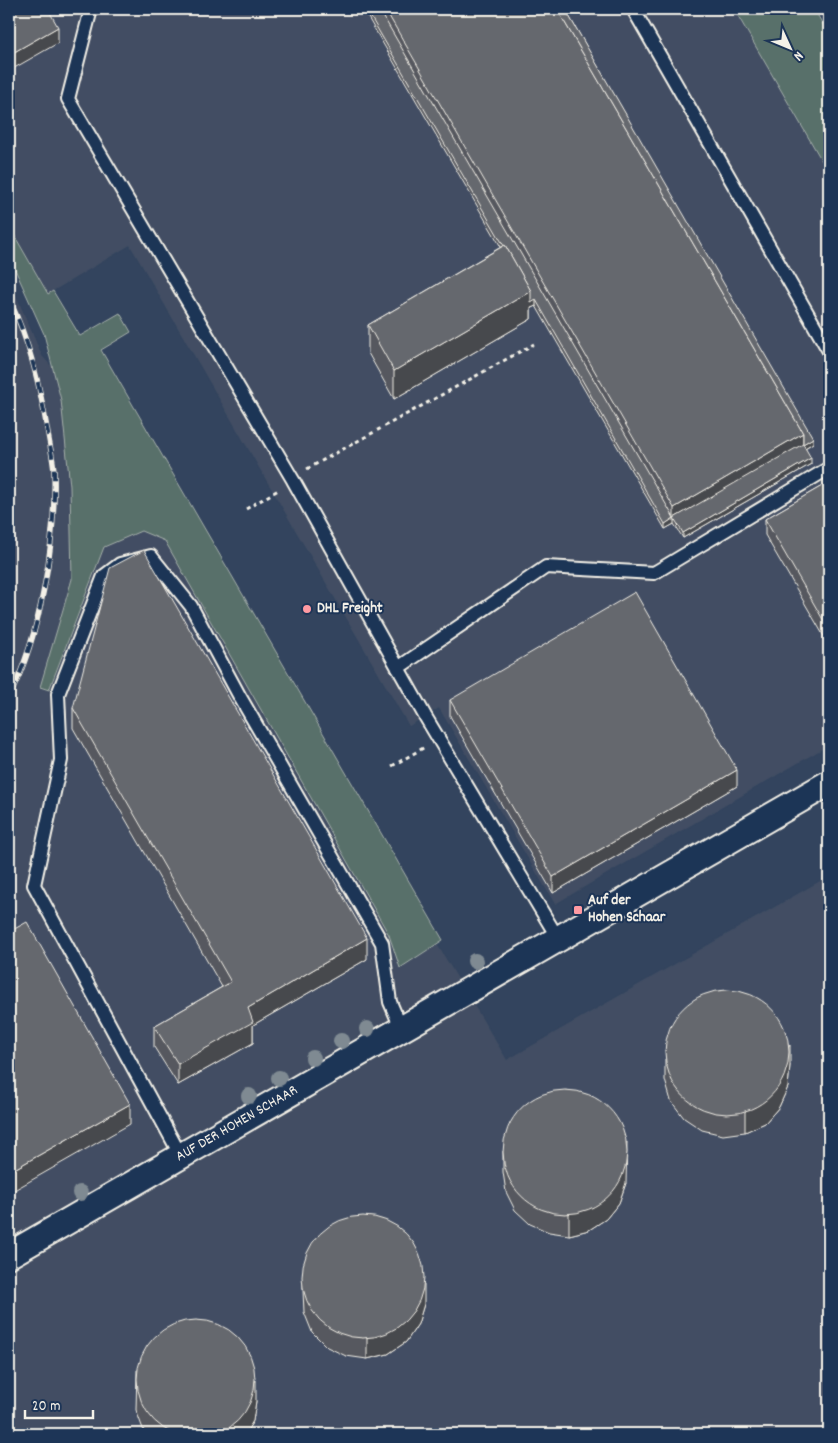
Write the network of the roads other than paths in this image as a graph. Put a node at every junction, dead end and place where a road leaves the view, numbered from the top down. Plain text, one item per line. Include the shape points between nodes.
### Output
1 (91, 9) edge
2 (633, 9) edge
3 (829, 351) edge
4 (829, 468) edge
5 (398, 668) junction
6 (829, 783) edge
7 (559, 940) junction
8 (402, 1030) junction
9 (181, 1156) junction
10 (9, 1255) edge

1 - 5 lane via 68,99 293,480
2 - 3 lane
4 - 5 lane via 654,572 546,567
5 - 7 lane
6 - 7 street, AUF DER HOHEN SCHAAR
7 - 8 street, AUF DER HOHEN SCHAAR
8 - 9 street, AUF DER HOHEN SCHAAR
8 - 9 lane via 390,1002 382,943 191,606 151,556 120,564 104,576 58,694 61,760 34,886
9 - 10 street, AUF DER HOHEN SCHAAR

